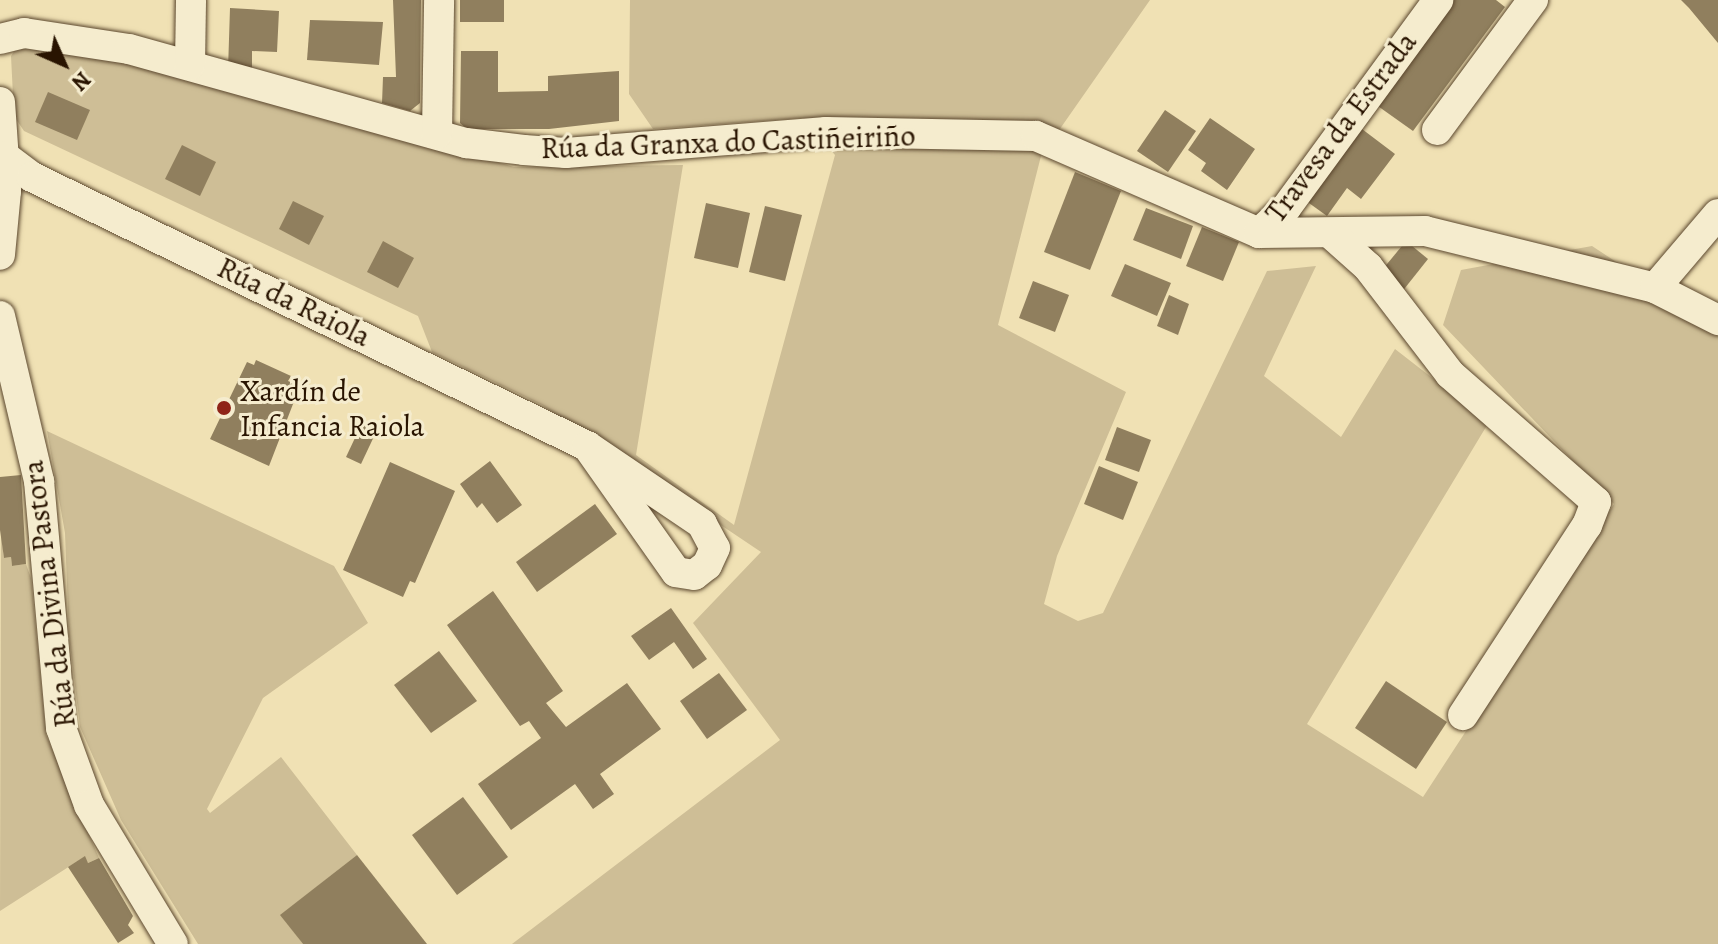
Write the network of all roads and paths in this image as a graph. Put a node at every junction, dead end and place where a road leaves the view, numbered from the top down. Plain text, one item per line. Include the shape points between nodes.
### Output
1 (191, 0) edge
2 (439, 0) edge
3 (1438, 0) edge
4 (1533, 0) edge
5 (0, 39) edge
6 (190, 65) junction
7 (0, 102) edge
8 (1437, 130) dead end
9 (437, 134) junction
10 (4, 156) junction
11 (1718, 214) edge
12 (1259, 233) junction
13 (1331, 234) junction
14 (0, 255) edge
15 (1655, 288) junction
16 (0, 316) edge
17 (1718, 320) edge
18 (587, 446) junction
19 (1463, 715) dead end
20 (173, 944) edge

1 - 6 street
2 - 9 street
3 - 12 street, Travesa da Estrada via 1286,208
4 - 8 street
5 - 6 street, Rúa da Granxa do Castiñeiriño via 24,33 129,49
6 - 9 street, Rúa da Granxa do Castiñeiriño
7 - 10 street
9 - 12 street, Rúa da Granxa do Castiñeiriño via 466,143 566,153 826,132 1036,136
10 - 14 street
10 - 18 street, Rúa da Raiola via 32,177
11 - 15 street
12 - 13 street, Travesa da Estrada via 1314,229
13 - 15 street, Travesa da Estrada via 1360,229 1425,231
13 - 19 street, Travesa da Estrada via 1368,267 1450,374 1596,502 1587,525
15 - 17 street, Travesa da Estrada
16 - 20 street, Rúa da Divina Pastora via 39,481 61,728 89,805
18 - 18 street, Rúa da Raiola via 676,572 694,575 707,565 715,548 702,524

